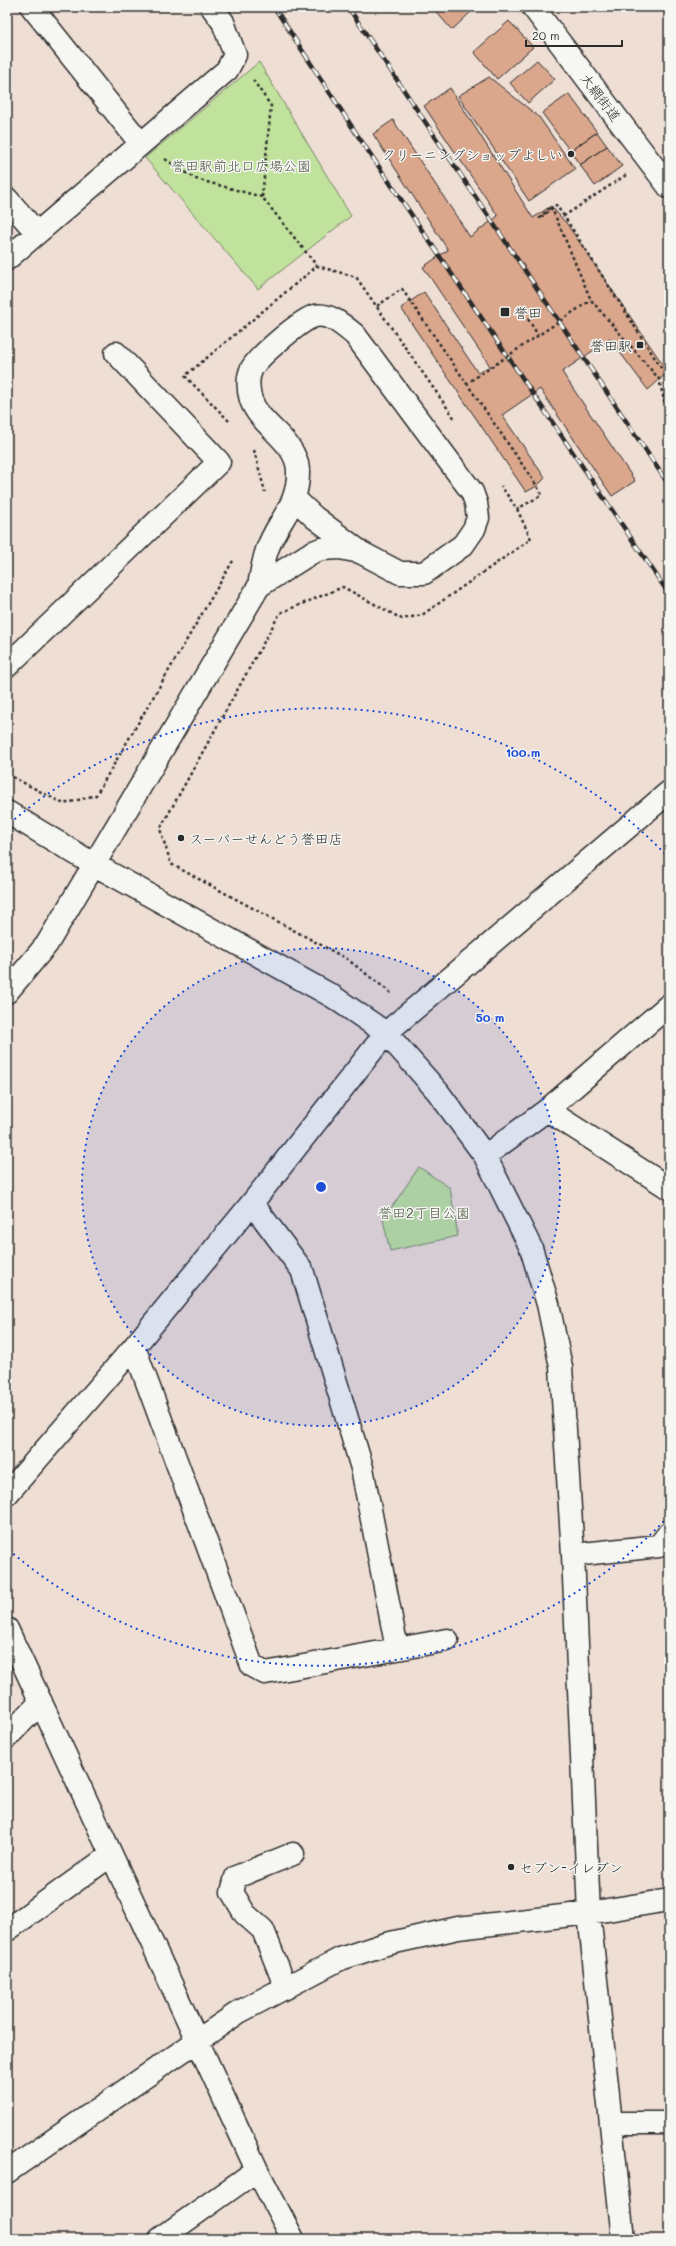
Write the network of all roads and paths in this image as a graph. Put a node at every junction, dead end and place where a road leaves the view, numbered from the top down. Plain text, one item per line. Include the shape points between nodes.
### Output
1 (32, 7) edge
2 (212, 7) edge
3 (533, 7) edge
4 (235, 55) junction
5 (141, 144) junction
6 (628, 174) dead end
7 (669, 187) edge
8 (262, 197) junction
9 (7, 199) edge
10 (564, 216) junction
11 (37, 233) junction
12 (7, 259) edge
13 (317, 266) dead end
14 (591, 300) junction
15 (377, 306) dead end
16 (528, 319) dead end
17 (538, 335) junction
18 (116, 353) dead end
19 (466, 384) junction
20 (664, 402) junction
21 (669, 409) edge
22 (295, 499) junction
23 (517, 509) dead end
24 (360, 552) junction
25 (259, 586) junction
26 (7, 666) edge
27 (669, 792) edge
28 (7, 812) edge
29 (95, 865) junction
30 (7, 992) edge
31 (669, 1005) edge
32 (386, 1032) junction
33 (547, 1110) junction
34 (485, 1156) junction
35 (669, 1188) edge
36 (252, 1203) junction
37 (134, 1347) junction
38 (7, 1494) edge
39 (669, 1533) edge
40 (573, 1556) junction
41 (7, 1629) edge
42 (447, 1640) dead end
43 (397, 1649) junction
44 (41, 1702) junction
45 (7, 1737) edge
46 (293, 1854) dead end
47 (111, 1855) junction
48 (669, 1900) edge
49 (589, 1913) junction
50 (8, 1928) edge
51 (286, 1988) junction
52 (197, 2040) junction
53 (610, 2123) junction
54 (669, 2123) edge
55 (256, 2170) junction
56 (7, 2172) edge
57 (160, 2239) edge
58 (293, 2239) edge
59 (623, 2239) edge

1 - 5 street
2 - 4 street via 223,22
3 - 7 street, 大網街道
4 - 5 street via 227,70
4 - 8 path via 271,106
5 - 8 path via 196,179
5 - 11 street
6 - 10 path
8 - 13 path
9 - 11 street
10 - 14 path via 556,205 550,210 538,219 551,206 554,214
10 - 20 path via 668,377
11 - 12 street
14 - 17 path, bridge
14 - 20 path via 659,379
15 - 19 path via 402,288
16 - 17 path
17 - 19 path, bridge
18 - 26 street via 219,462
19 - 23 path via 542,495
20 - 21 path
22 - 24 street via 309,513
22 - 24 street via 298,468 295,460 282,438 252,401 248,385 252,369 260,356 305,320 315,316 328,317 355,335 472,492 476,503 478,518 463,545 424,573 400,573
22 - 25 street via 267,550
24 - 25 street via 340,548 322,549 311,553
25 - 29 street
27 - 32 street
28 - 29 street
29 - 30 street via 47,944
29 - 32 street via 332,996
31 - 33 street
32 - 34 street via 438,1092
32 - 36 street
33 - 34 street
33 - 35 street
34 - 40 street via 531,1248 548,1304 561,1368
36 - 37 street
36 - 43 street via 302,1270 362,1468
37 - 38 street
37 - 43 street via 252,1666 265,1673
39 - 40 street via 659,1546
40 - 49 street
41 - 44 street
42 - 43 street
44 - 45 street
44 - 47 street
46 - 51 street via 236,1877 232,1892 245,1914 263,1930
47 - 50 street
47 - 52 street
48 - 49 street
49 - 51 street via 458,1928 386,1944 340,1959
49 - 53 street
51 - 52 street via 238,2012
52 - 55 street
52 - 56 street
53 - 54 street
53 - 59 street
55 - 57 street
55 - 58 street

